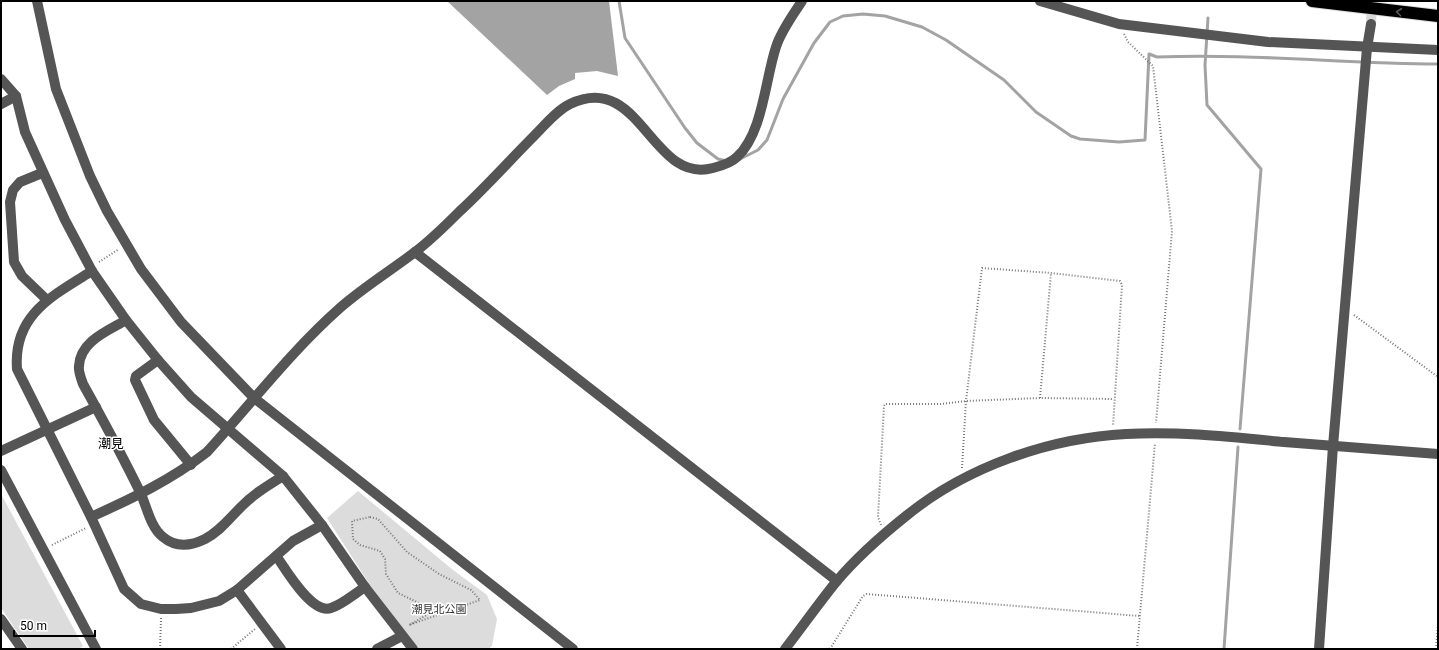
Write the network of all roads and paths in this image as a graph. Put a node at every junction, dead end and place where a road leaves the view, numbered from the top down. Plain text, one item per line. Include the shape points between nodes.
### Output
1 (37, 1) edge
2 (802, 1) edge
3 (1040, 1) edge
4 (1312, 1) edge
5 (1438, 16) edge
6 (1120, 24) junction
7 (1371, 24) tunnel mouth
8 (1367, 48) junction
9 (1438, 50) edge
10 (1, 79) edge
11 (16, 96) junction
12 (1, 104) edge
13 (42, 173) junction
14 (126, 244) junction
15 (415, 252) junction
16 (92, 271) junction
17 (1051, 273) junction
18 (47, 300) junction
19 (1345, 308) junction
20 (126, 320) junction
21 (158, 360) junction
22 (1438, 377) edge
23 (254, 398) junction
24 (1040, 398) junction
25 (1113, 399) junction
26 (966, 400) junction
27 (96, 408) junction
28 (47, 429) junction
29 (228, 429) junction
30 (1156, 433) junction
31 (1112, 435) junction
32 (1333, 446) junction
33 (1, 451) edge
34 (1438, 454) edge
35 (190, 465) junction
36 (1, 470) edge
37 (283, 476) junction
38 (962, 480) junction
39 (141, 494) junction
40 (92, 521) junction
41 (322, 525) junction
42 (883, 535) junction
43 (44, 549) junction
44 (277, 557) junction
45 (837, 581) junction
46 (365, 587) junction
47 (237, 590) junction
48 (480, 600) joint
49 (162, 609) junction
50 (1140, 616) junction
51 (1, 620) edge
52 (262, 623) junction
53 (1438, 625) edge
54 (402, 636) junction
55 (1437, 641) edge
56 (22, 649) edge
57 (96, 649) edge
58 (160, 649) edge
59 (231, 649) edge
60 (281, 649) edge
61 (377, 649) edge
62 (413, 649) edge
63 (573, 649) edge
64 (785, 649) edge
65 (830, 649) edge
66 (1137, 649) edge
67 (1319, 649) edge
68 (1436, 649) edge

1 - 14 street via 60,101 90,176
2 - 15 street via 777,43 753,135 737,157 729,163 707,170 680,164 660,148 633,114 620,105 608,100 583,99 561,109 462,210
3 - 6 street
5 -> 4 highway
6 - 8 street via 1268,42
6 - 30 path via 1128,42 1153,66 1172,231
7 - 8 street
8 - 9 street
8 - 19 street
10 - 11 street
11 - 12 street
11 - 13 street via 25,132
13 - 16 street
13 - 18 street via 20,182 13,190 10,202 14,262 22,276
14 - 16 path via 97,263
14 - 23 street via 141,269 181,322
15 - 23 street via 342,306 296,350
15 - 45 street
16 - 18 street
16 - 20 street
17 - 24 path
17 - 25 path via 1120,281 1122,285
17 - 26 path via 982,268
18 - 28 street via 37,309 22,331 16,359 21,381
19 - 22 path
19 - 32 street
20 - 21 street
20 - 27 street via 92,341 80,357 78,367 83,384
21 - 29 street via 192,397
21 - 35 street via 136,376 135,380 154,420
23 - 29 street
23 - 63 street
24 - 25 path
24 - 26 path
25 - 31 path
26 - 38 path
26 - 42 path via 941,404 888,403 884,406 878,517
27 - 28 street
27 - 39 street
28 - 33 street
28 - 40 street
29 - 35 street via 207,452
29 - 37 street
30 - 31 street
30 - 32 street
30 - 50 path
31 - 38 street via 1042,448 999,463
32 - 34 street
32 - 67 street
35 - 39 street
36 - 43 street
37 - 39 street via 258,491 221,529 206,539 190,545 177,545 161,536
37 - 41 street
38 - 42 street via 928,500
39 - 40 street
40 - 43 path
40 - 49 street via 124,589 141,604
41 - 44 street via 293,541
41 - 46 street
42 - 45 street
43 - 57 street
44 - 46 street via 306,596 322,609 329,609
44 - 47 street
45 - 64 street
46 - 54 street
47 - 49 street via 219,601 206,605
47 - 52 street
48 - 48 path via 471,590 439,574 407,552 378,519 370,517 352,521 353,539 360,545 380,551 386,559 386,574 398,593 423,605 430,613 409,625
49 - 58 path
50 - 65 path via 867,594 863,596
50 - 66 path
51 - 56 street
52 - 59 path
52 - 60 street
53 - 55 path
54 - 61 street
54 - 62 street
55 - 68 path

